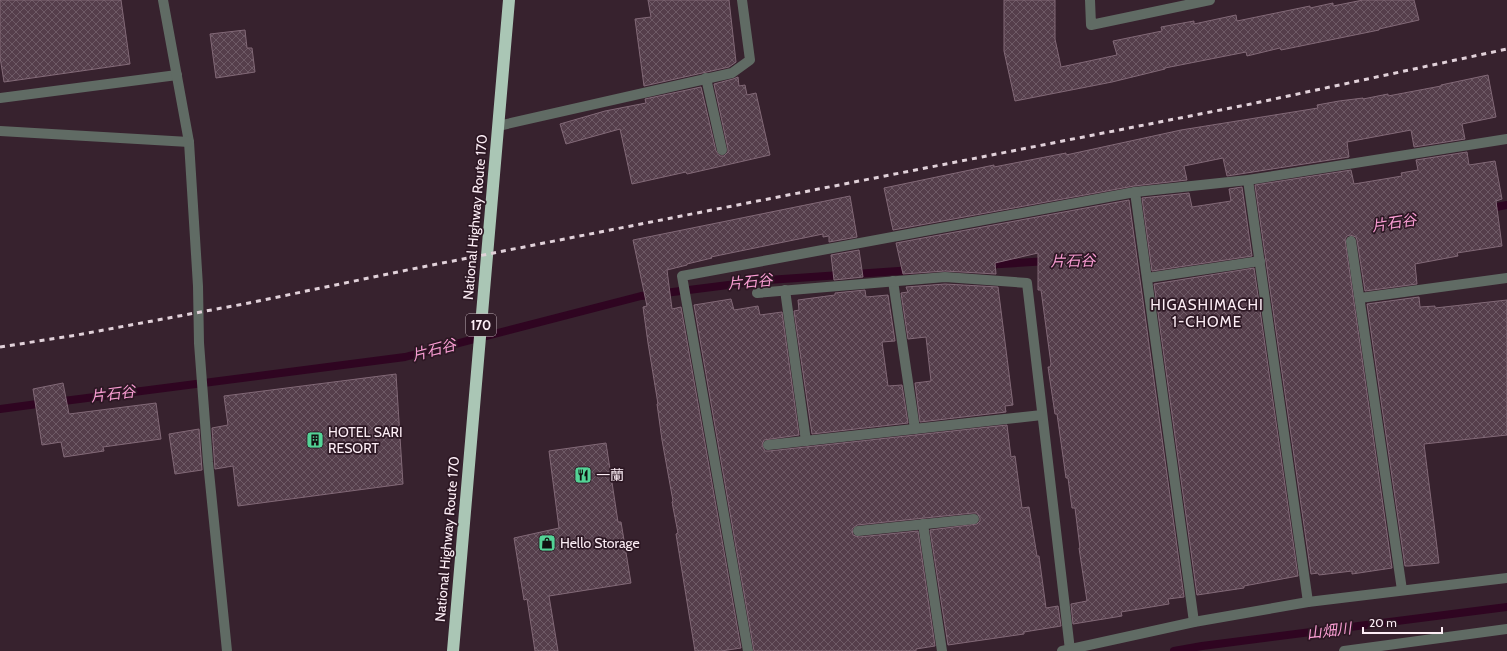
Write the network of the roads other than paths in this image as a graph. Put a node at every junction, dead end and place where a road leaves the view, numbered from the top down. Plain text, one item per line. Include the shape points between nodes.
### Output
1 (162, 0) edge
2 (509, 0) edge
3 (742, 0) edge
4 (1090, 0) edge
5 (1210, 0) edge
6 (177, 75) junction
7 (706, 78) junction
8 (0, 98) edge
9 (498, 126) junction
10 (0, 132) edge
11 (1507, 139) edge
12 (189, 142) junction
13 (722, 150) dead end
14 (1248, 180) junction
15 (1135, 192) junction
16 (1351, 241) dead end
17 (1260, 261) junction
18 (1147, 278) junction
19 (1507, 278) edge
20 (893, 281) junction
21 (785, 290) junction
22 (757, 293) dead end
23 (1360, 298) junction
24 (1042, 415) junction
25 (915, 429) junction
26 (806, 441) junction
27 (768, 445) dead end
28 (974, 519) dead end
29 (923, 524) junction
30 (858, 531) dead end
31 (1507, 578) edge
32 (1402, 590) junction
33 (1308, 602) junction
34 (1194, 622) junction
35 (1507, 629) edge
36 (1066, 650) edge
37 (227, 651) edge
38 (453, 651) edge
39 (748, 651) edge
40 (942, 651) edge
41 (1344, 651) edge

1 - 6 street
2 - 9 highway, National Highway Route 170 / 170
3 - 7 street via 750,60 732,73
4 - 5 street via 1091,25
6 - 8 street
6 - 12 street
7 - 9 street
7 - 13 street
9 - 38 highway, National Highway Route 170 / 170
10 - 12 street
11 - 14 street
12 - 37 street via 199,343
14 - 15 street
14 - 17 street
15 - 18 street
15 - 39 street via 682,276
16 - 23 street
17 - 18 street
17 - 33 street
18 - 34 street
19 - 23 street
20 - 21 street
20 - 24 street via 945,277 1027,283
20 - 25 street
21 - 22 street
21 - 26 street
23 - 32 street
24 - 25 street
24 - 36 street
25 - 26 street
26 - 27 street
28 - 29 street
29 - 30 street
29 - 40 street
31 - 32 street
32 - 33 street
33 - 34 street
34 - 36 street
35 - 41 street

